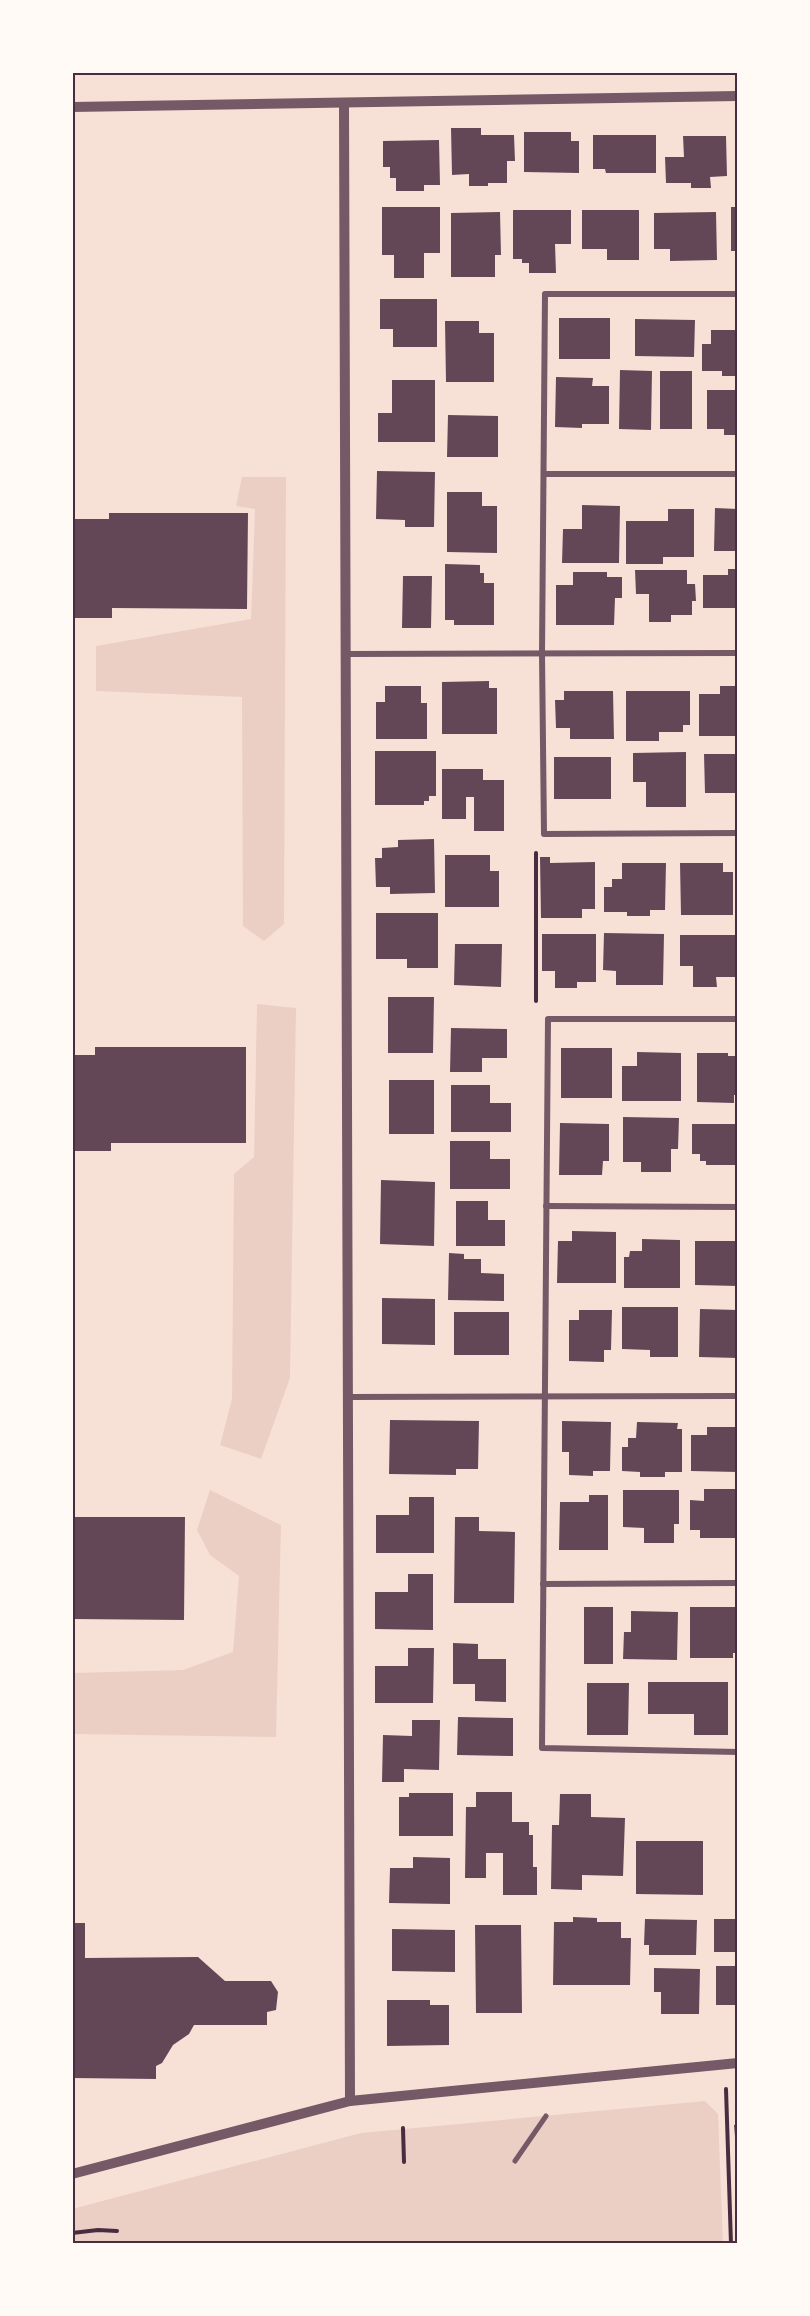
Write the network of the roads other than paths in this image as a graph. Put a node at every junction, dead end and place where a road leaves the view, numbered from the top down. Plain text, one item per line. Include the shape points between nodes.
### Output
1 (738, 96) edge
2 (344, 103) junction
3 (72, 107) edge
4 (738, 294) edge
5 (544, 474) junction
6 (738, 474) edge
7 (738, 653) edge
8 (346, 654) junction
9 (542, 654) junction
10 (738, 833) edge
11 (738, 1019) edge
12 (546, 1206) junction
13 (738, 1207) edge
14 (738, 1396) edge
15 (348, 1397) junction
16 (544, 1397) junction
17 (738, 1583) edge
18 (543, 1584) junction
19 (738, 1752) edge
20 (738, 2063) edge
21 (350, 2101) junction
22 (546, 2116) dead end
23 (515, 2161) dead end
24 (72, 2174) edge

1 - 2 street
2 - 3 street
2 - 8 street
4 - 5 street via 545,294
5 - 6 street
5 - 9 street
7 - 9 street
8 - 9 street
8 - 15 street
9 - 10 street via 544,834
11 - 12 street via 548,1019
12 - 13 street
12 - 16 street
14 - 16 street
15 - 16 street
15 - 21 street
16 - 18 street
17 - 18 street
18 - 19 street via 542,1748
20 - 21 street
21 - 24 street
22 - 23 street

